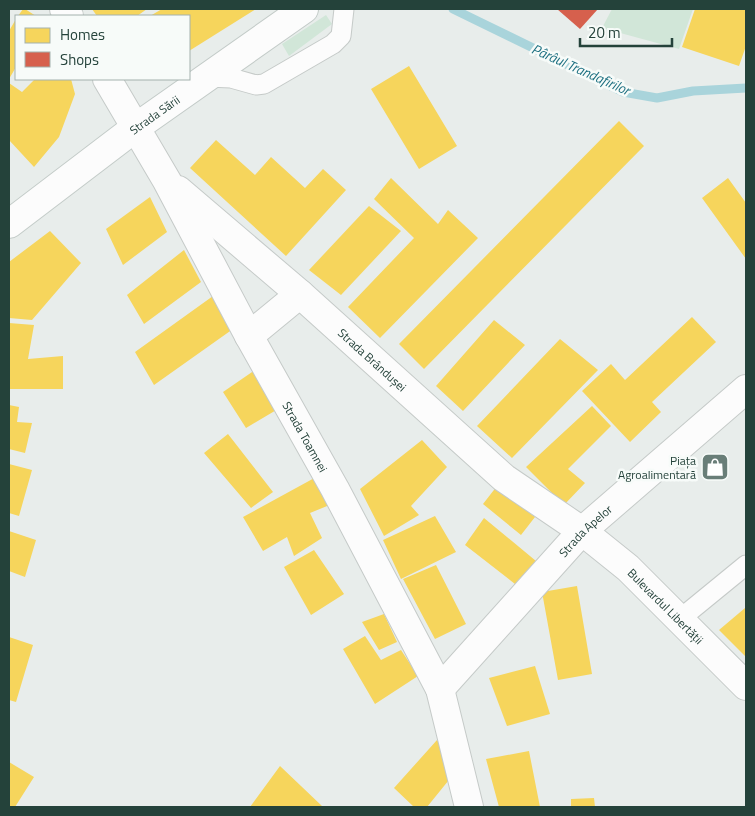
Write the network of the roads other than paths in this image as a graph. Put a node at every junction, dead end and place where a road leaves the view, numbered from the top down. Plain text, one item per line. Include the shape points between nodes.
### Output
1 (304, 9) edge
2 (344, 9) edge
3 (207, 77) junction
4 (108, 80) edge
5 (135, 128) junction
6 (167, 181) junction
7 (9, 224) edge
8 (300, 294) junction
9 (249, 336) junction
10 (746, 389) edge
11 (582, 531) junction
12 (746, 566) edge
13 (680, 619) junction
14 (746, 686) edge
15 (440, 688) junction
16 (468, 807) edge

1 - 3 street, Strada Sării
2 - 3 lane via 343,28 337,40 264,84 256,86 231,78
3 - 5 street, Strada Sării
4 - 5 street, Strada Toamnei
5 - 6 street, Strada Toamnei
5 - 7 street, Strada Sării
6 - 8 street, Strada Brândușei
6 - 9 street, Strada Toamnei
8 - 9 street
8 - 11 street, Strada Brândușei via 504,478
9 - 15 street, Strada Toamnei via 336,489
10 - 11 street, Strada Apelor
11 - 13 street, Bulevardul Libertății via 628,568
11 - 15 street, Strada Apelor
12 - 13 lane
13 - 14 street, Bulevardul Libertății
15 - 16 street, Strada Toamnei

